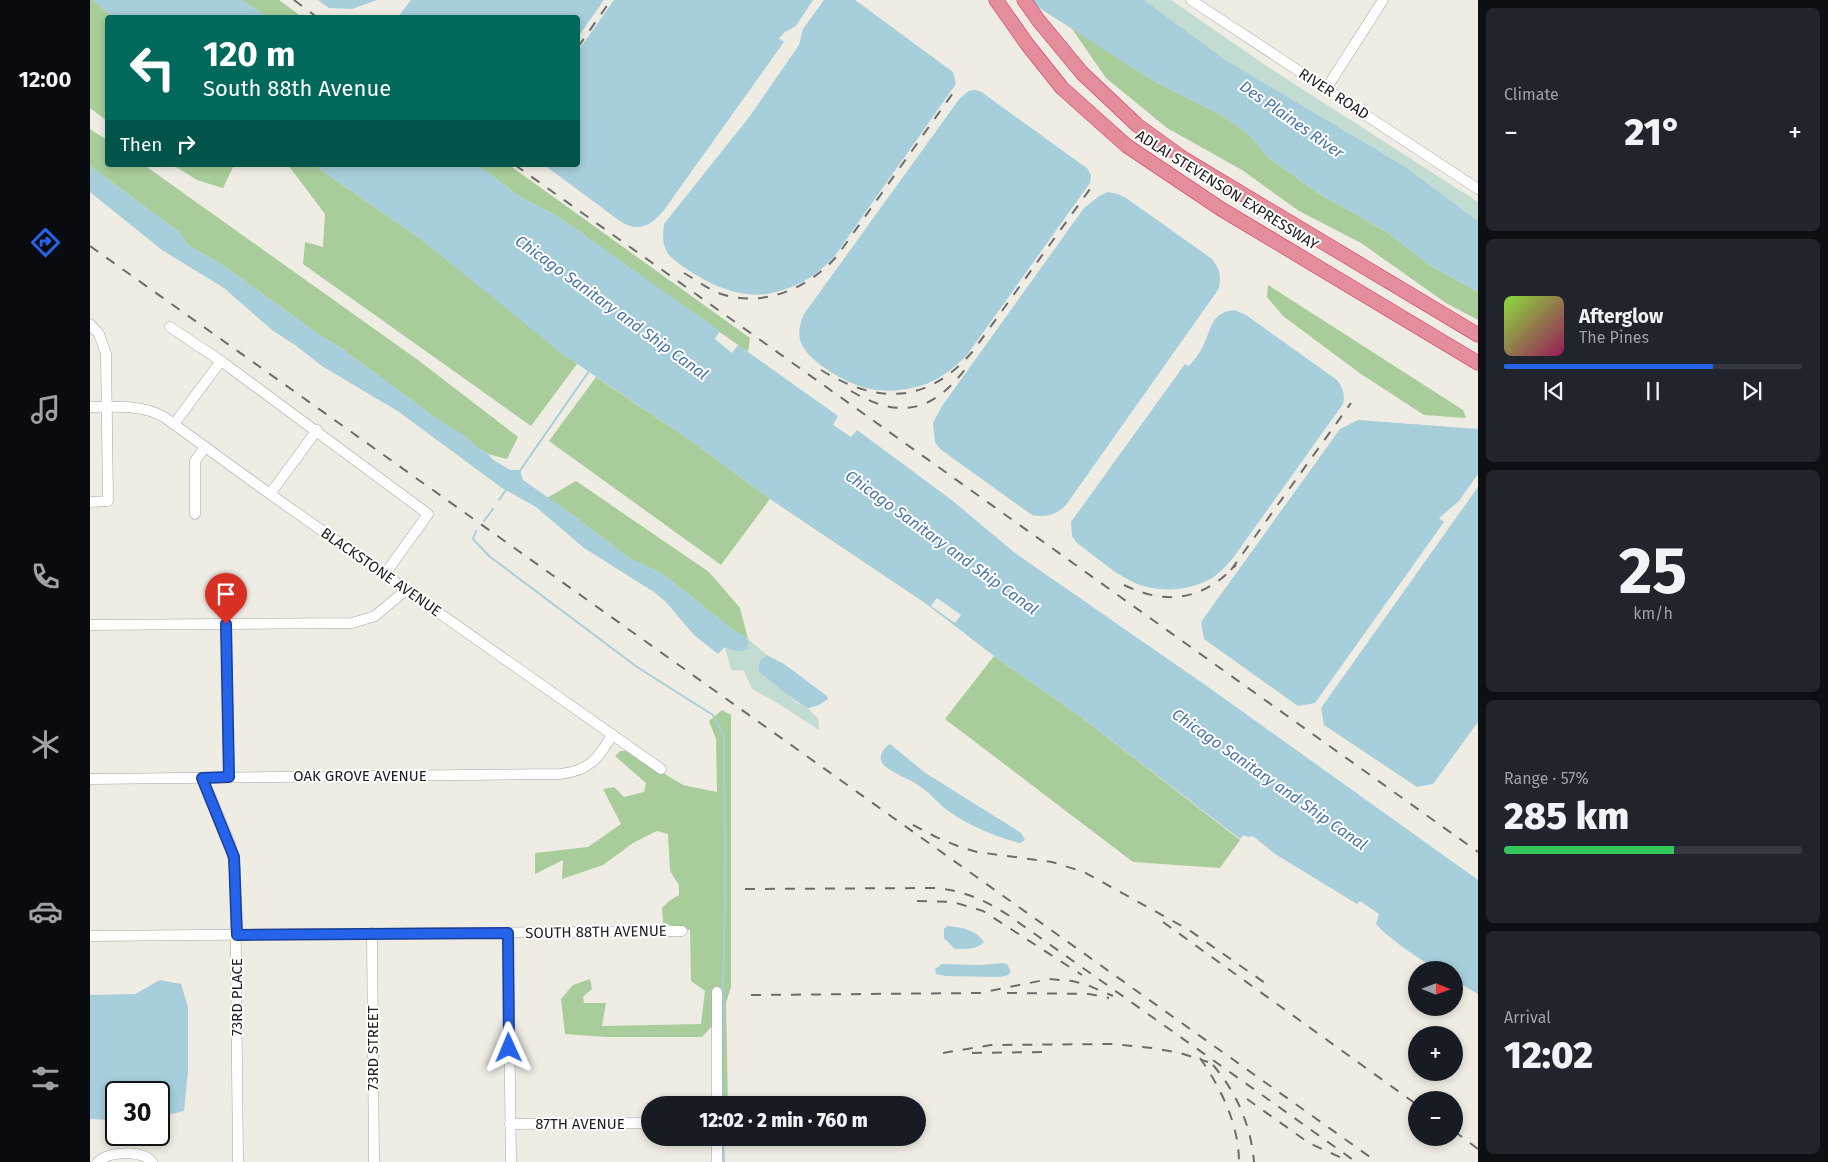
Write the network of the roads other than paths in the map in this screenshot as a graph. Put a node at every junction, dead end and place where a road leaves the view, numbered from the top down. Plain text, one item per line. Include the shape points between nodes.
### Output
1 (996, 0) edge
2 (1024, 0) edge
3 (1190, 0) edge
4 (1383, 0) edge
5 (1326, 89) junction
6 (1478, 189) edge
7 (90, 324) edge
8 (170, 327) dead end
9 (1478, 335) edge
10 (221, 361) junction
11 (1478, 363) edge
12 (90, 407) edge
13 (107, 407) junction
14 (174, 424) junction
15 (317, 430) junction
16 (205, 447) junction
17 (270, 494) junction
18 (90, 502) edge
19 (195, 514) dead end
20 (385, 574) junction
21 (406, 590) junction
22 (226, 624) junction
23 (90, 625) edge
24 (612, 735) junction
25 (661, 769) dead end
26 (229, 777) junction
27 (202, 778) junction
28 (90, 779) edge
29 (682, 931) dead end
30 (372, 933) junction
31 (508, 933) junction
32 (237, 935) junction
33 (90, 936) edge
34 (716, 992) dead end
35 (717, 1096) edge
36 (641, 1123) edge
37 (510, 1124) junction
38 (717, 1146) edge
39 (98, 1162) edge
40 (152, 1162) edge
41 (238, 1162) edge
42 (374, 1162) edge
43 (511, 1162) edge
44 (717, 1162) edge

1 - 11 highway, ADLAI STEVENSON EXPRESSWAY via 1062,88 1127,146 1213,204
2 - 9 highway, ADLAI STEVENSON EXPRESSWAY via 1082,73 1137,125 1184,159
3 - 5 street, RIVER ROAD
4 - 5 street
5 - 6 street, RIVER ROAD
7 - 13 street via 99,334 106,354
8 - 10 street
10 - 14 street
10 - 15 street
12 - 13 street, BLACKSTONE AVENUE
13 - 14 street, BLACKSTONE AVENUE via 148,410
13 - 18 street via 108,502
14 - 16 street, BLACKSTONE AVENUE
15 - 17 street
15 - 20 street via 428,514
16 - 17 street, BLACKSTONE AVENUE
16 - 19 street via 195,460
17 - 20 street, BLACKSTONE AVENUE
20 - 21 street, BLACKSTONE AVENUE
21 - 22 street via 375,616 352,623
21 - 24 street, BLACKSTONE AVENUE
22 - 23 street
22 - 26 street
24 - 25 street, BLACKSTONE AVENUE
24 - 26 street, OAK GROVE AVENUE via 594,761 580,770 560,774
26 - 27 street, OAK GROVE AVENUE
27 - 28 street, OAK GROVE AVENUE
27 - 32 street, 73RD PLACE via 234,857
29 - 31 street, SOUTH 88TH AVENUE
30 - 31 street, SOUTH 88TH AVENUE
30 - 32 street, SOUTH 88TH AVENUE
30 - 42 street, 73RD STREET
31 - 37 street
32 - 33 street, SOUTH 88TH AVENUE
32 - 41 street, 73RD PLACE
34 - 35 street
36 - 37 street, 87TH AVENUE
37 - 43 street
38 - 44 street
39 - 40 street via 109,1154 142,1154

